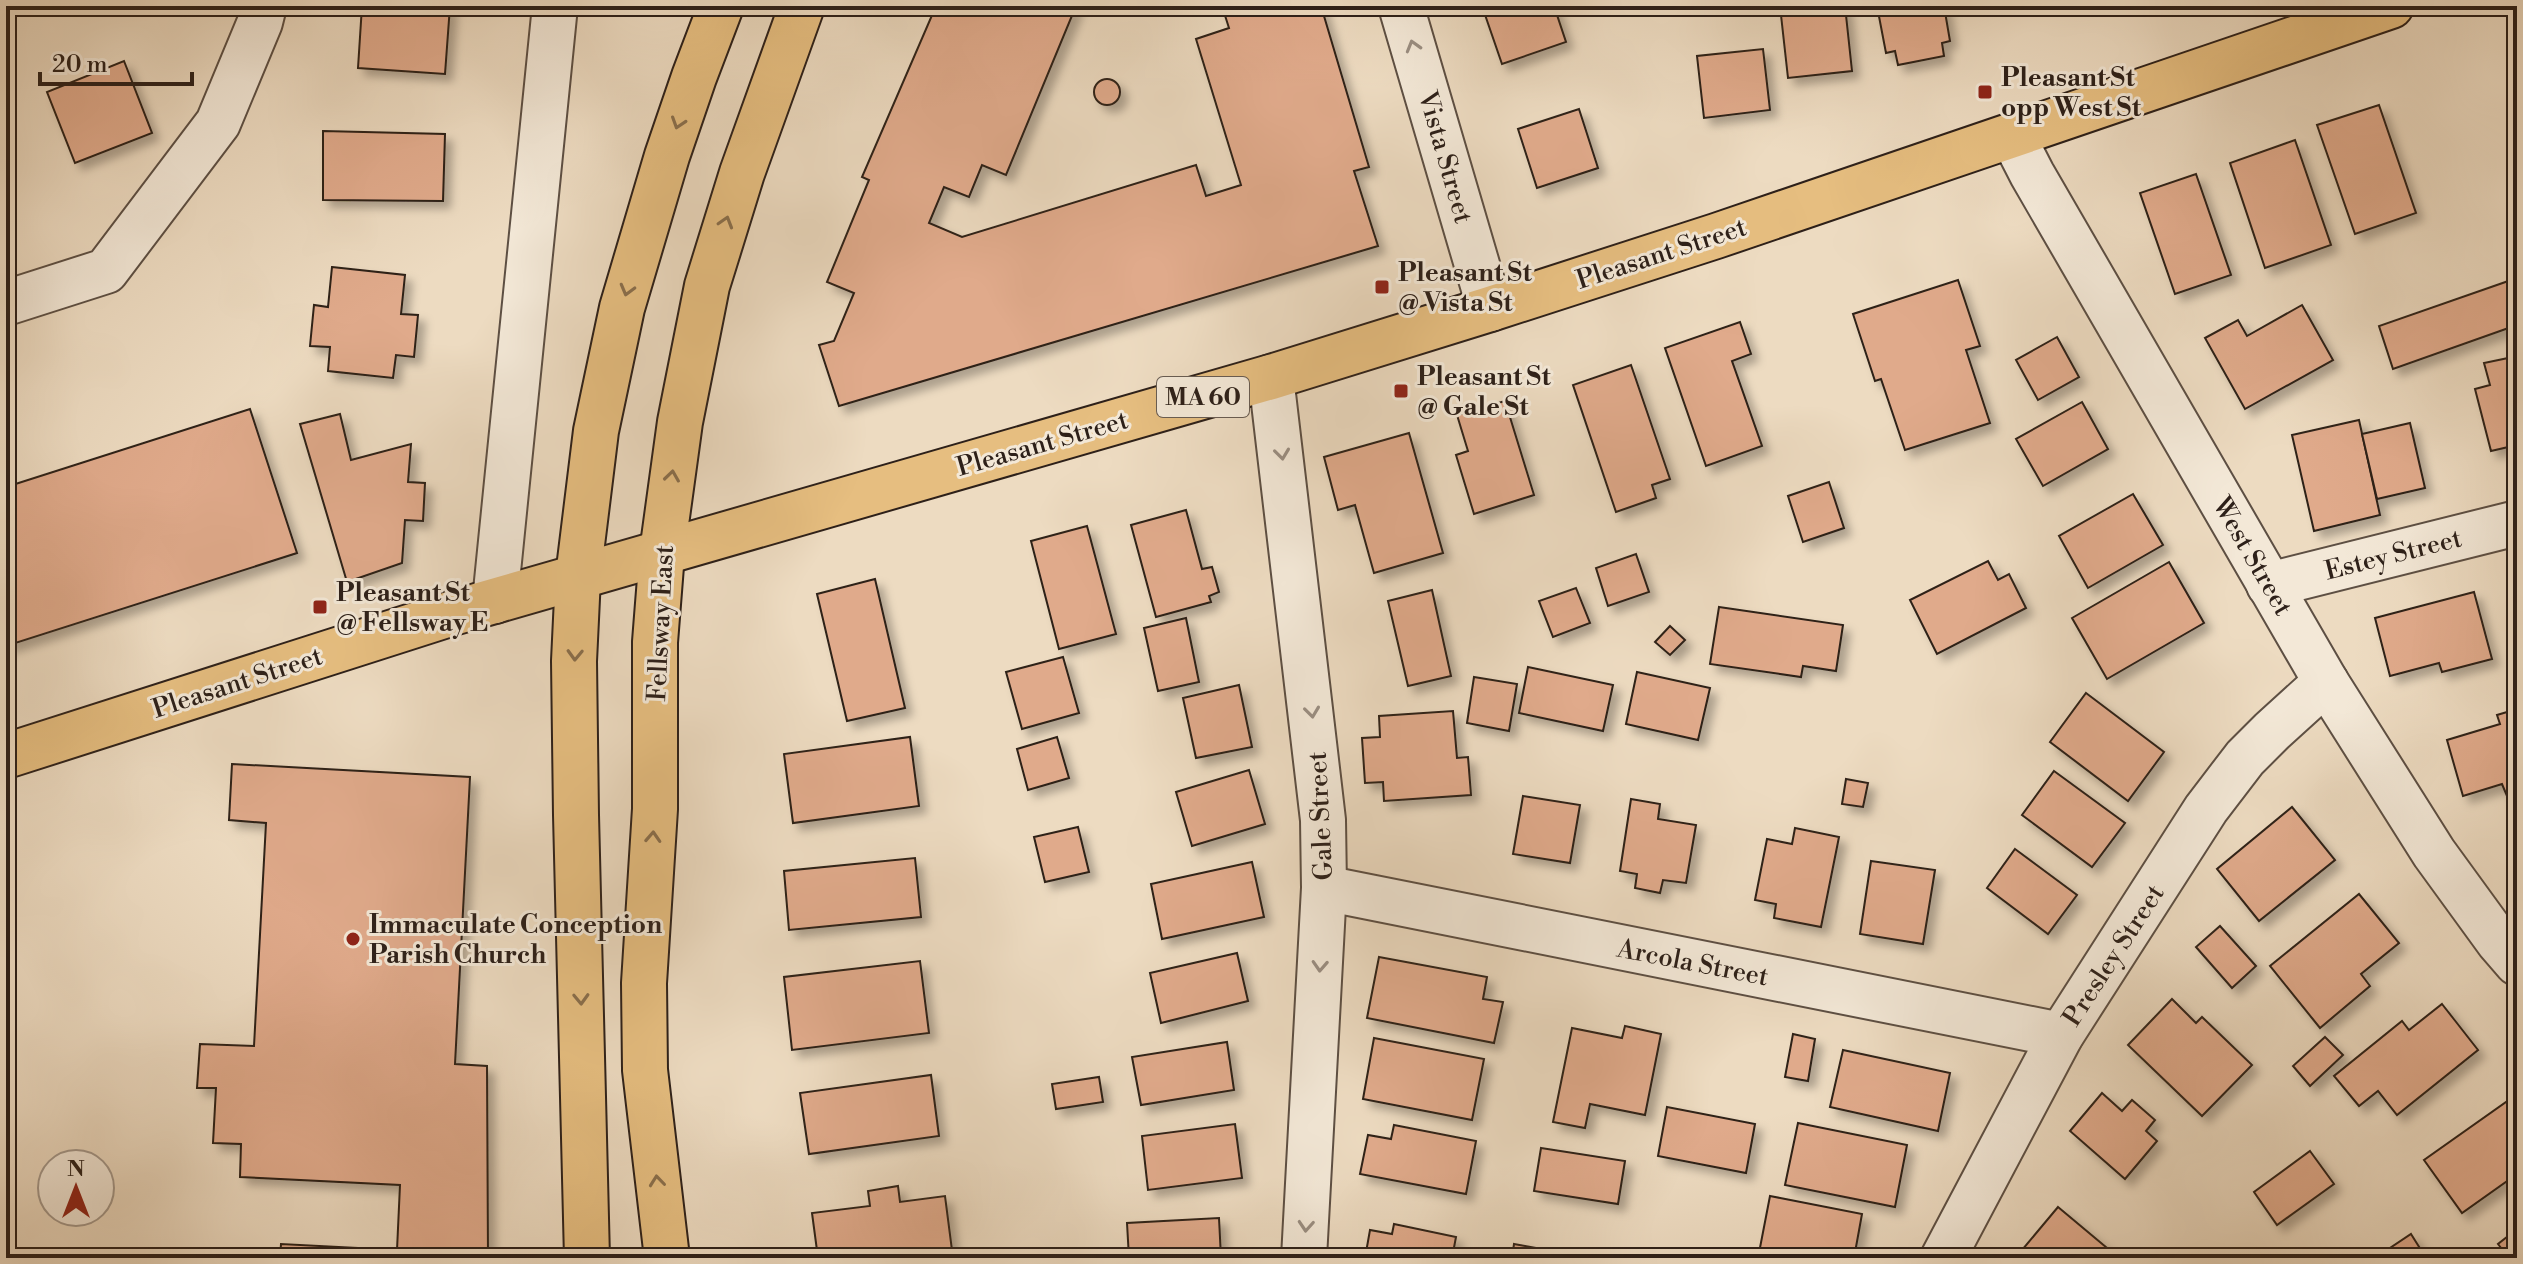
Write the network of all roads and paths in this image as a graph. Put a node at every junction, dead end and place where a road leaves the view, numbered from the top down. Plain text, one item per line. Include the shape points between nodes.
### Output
1 (264, 6) edge
2 (555, 6) edge
3 (721, 6) edge
4 (802, 6) edge
5 (1401, 6) edge
6 (2391, 6) edge
7 (2012, 135) junction
8 (6, 303) edge
9 (1490, 309) junction
10 (1271, 377) junction
11 (2517, 523) edge
12 (662, 553) junction
13 (578, 577) junction
14 (2269, 585) junction
15 (495, 601) junction
16 (2326, 682) junction
17 (6, 756) edge
18 (1324, 888) junction
19 (2517, 963) edge
20 (2061, 1035) junction
21 (587, 1258) edge
22 (667, 1258) edge
23 (1304, 1258) edge
24 (1943, 1258) edge

1 - 8 street via 218,123 106,271
2 - 15 street
3 -> 13 main road via 667,156 622,308 596,431
12 -> 4 main road, Fellsway East via 680,422 707,286
9 -> 5 street, Vista Street
6 - 7 main road, Pleasant Street / MA 60
7 - 9 main road, Pleasant Street / MA 60
7 - 14 street, West Street
9 - 10 main road, Pleasant Street / MA 60
10 - 12 main road, Pleasant Street / MA 60
10 -> 18 street, Gale Street via 1316,750
11 - 14 street, Estey Street
12 - 13 main road, Pleasant Street / MA 60
22 -> 12 main road, Fellsway East via 645,1070 644,997
13 - 15 main road, Pleasant Street / MA 60
13 -> 21 main road via 576,815
14 - 16 street, West Street
15 - 17 main road, Pleasant Street / MA 60
16 - 19 street, West Street via 2434,853
16 - 20 street, Presley Street via 2226,782
18 - 20 street, Arcola Street
18 -> 23 street, Gale Street
20 - 24 street, Presley Street

